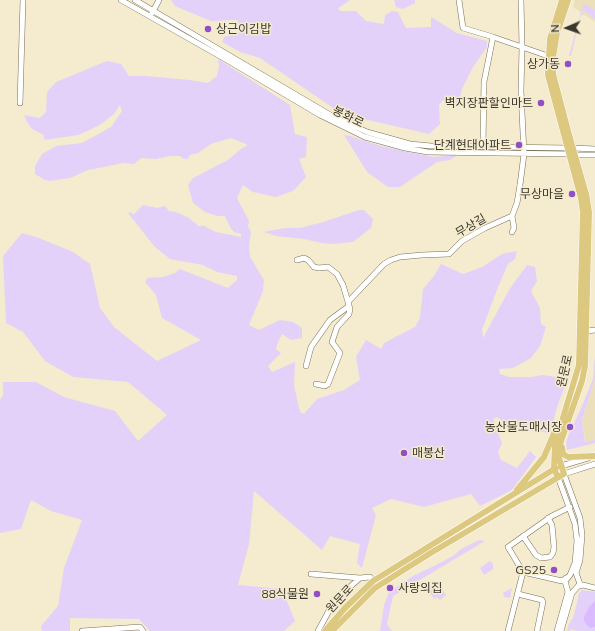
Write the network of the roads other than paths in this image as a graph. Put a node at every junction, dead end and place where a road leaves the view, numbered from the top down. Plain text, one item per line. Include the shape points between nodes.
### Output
1 (22, 0) edge
2 (121, 0) edge
3 (136, 0) edge
4 (159, 0) edge
5 (459, 0) edge
6 (521, 0) edge
7 (562, 0) edge
8 (568, 0) edge
9 (153, 10) junction
10 (150, 16) junction
11 (493, 36) junction
12 (522, 47) junction
13 (551, 57) junction
14 (20, 102) dead end
15 (483, 147) junction
16 (524, 147) junction
17 (595, 149) edge
18 (571, 151) junction
19 (524, 154) junction
20 (595, 155) edge
21 (512, 216) junction
22 (512, 232) dead end
23 (297, 260) dead end
24 (348, 304) junction
25 (584, 330) junction
26 (595, 330) edge
27 (306, 366) dead end
28 (576, 379) junction
29 (316, 384) dead end
30 (562, 437) junction
31 (595, 456) edge
32 (595, 464) edge
33 (561, 466) junction
34 (554, 469) junction
35 (561, 475) junction
36 (512, 496) junction
37 (570, 507) junction
38 (548, 518) junction
39 (523, 536) junction
40 (523, 572) junction
41 (311, 574) dead end
42 (360, 578) junction
43 (373, 581) junction
44 (566, 581) junction
45 (579, 584) junction
46 (595, 588) edge
47 (518, 594) junction
48 (82, 631) edge
49 (143, 631) edge
50 (318, 631) edge
51 (326, 631) edge
52 (332, 631) edge
53 (508, 631) edge
54 (536, 631) edge
55 (557, 631) edge
56 (561, 631) edge

1 - 14 street
2 - 10 street, 봉화로
3 - 9 street, 봉화로
4 - 9 street
5 - 11 street via 463,28
6 - 12 street
7 - 13 main road, 원문로 via 550,39
8 - 13 main road, 원문로
9 - 10 street
9 - 15 street, 봉화로 via 349,125 410,144
10 - 19 street, 봉화로 via 320,115 365,137 428,152
11 - 12 street
11 - 15 street via 484,82
12 - 13 street
12 - 16 street
13 - 18 main road, 원문로
15 - 16 street, 봉화로
16 - 18 street, 봉화로
16 - 19 street
17 - 18 street, 봉화로
18 - 19 street, 봉화로
18 - 20 street, 봉화로
18 - 25 main road, 원문로 via 582,205
19 - 21 street via 517,203
21 - 22 street
21 - 24 street, 무상길 via 462,241 449,254 391,260 384,264
23 - 24 street via 304,258 314,267 328,267 337,274
24 - 27 street, 무상길 via 330,320 311,347
24 - 29 street, 무상길 via 349,314 337,327 332,342 340,354 328,384
25 - 26 street
25 - 28 main road, 원문로
25 - 30 main road, 원문로 via 585,366 582,381
28 - 34 main road, 원문로 via 555,444
28 - 36 main road via 544,457
30 - 31 main road via 561,448 563,454 568,457
30 - 33 main road, 원문로 via 559,447
31 - 33 street
32 - 35 street
33 - 34 main road
33 - 35 main road, 원문로
34 - 35 main road
34 - 36 main road, 원문로
35 - 37 street
35 - 45 street via 576,506 581,525 582,543 577,570
35 - 52 main road, 원문로 via 375,588
36 - 43 main road, 원문로
37 - 38 street
37 - 44 street via 577,541 575,563
38 - 39 street
38 - 39 street via 552,525 554,546 554,553 550,557 541,558 536,555
39 - 40 street via 508,547
40 - 44 street
40 - 47 street
41 - 42 street
42 - 43 street via 370,577
42 - 50 street via 331,607
43 - 51 main road, 원문로
44 - 45 street
44 - 45 street via 571,590
44 - 55 street via 568,592
45 - 46 street
45 - 56 street via 572,593
47 - 53 street
47 - 54 street via 543,602
48 - 49 street via 140,627

